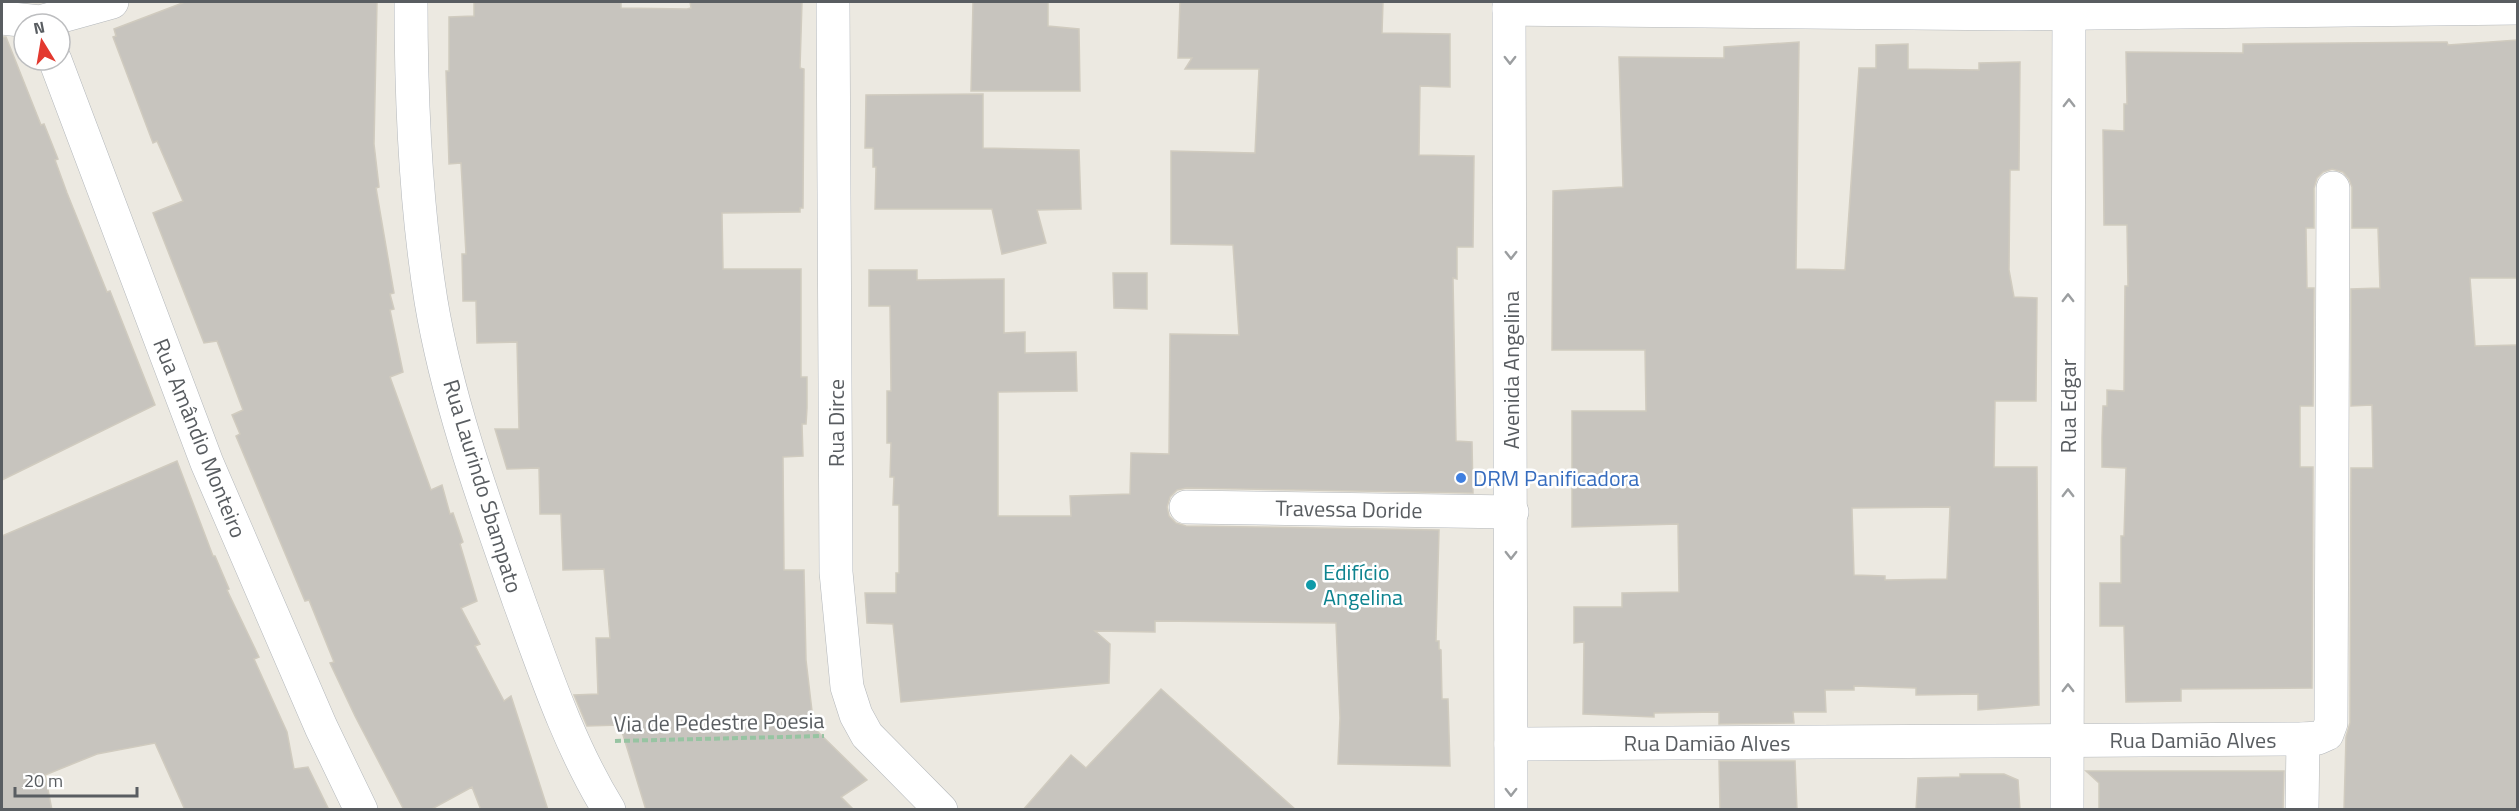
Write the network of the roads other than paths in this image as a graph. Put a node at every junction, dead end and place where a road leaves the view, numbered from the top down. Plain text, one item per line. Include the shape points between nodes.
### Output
1 (112, 2) edge
2 (411, 2) edge
3 (833, 2) edge
4 (1509, 5) edge
5 (2069, 8) edge
6 (2517, 8) edge
7 (72, 14) edge
8 (60, 72) edge
9 (2333, 188) dead end
10 (1186, 507) dead end
11 (1512, 512) junction
12 (2303, 739) junction
13 (2068, 740) junction
14 (1511, 744) junction
15 (361, 810) edge
16 (609, 810) edge
17 (941, 810) edge
18 (1511, 810) edge
19 (2067, 810) edge
20 (2302, 810) edge

1 - 7 street
2 - 16 street, Rua Laurindo Sbampato via 417,198 431,303 466,446 573,742
3 - 17 street, Rua Dirce via 836,572 847,687 867,735
4 - 5 street
4 -> 11 street, Avenida Angelina
5 - 6 street
13 -> 5 street, Rua Edgar
8 - 15 street, Rua Amândio Monteiro via 207,463 307,696
9 - 12 street, Rua Damião Alves via 2331,723 2327,735
10 - 11 street, Travessa Doride
11 -> 14 street, Avenida Angelina
12 - 13 street, Rua Damião Alves
12 - 20 street
13 - 14 street, Rua Damião Alves
13 - 19 street, Rua Edgar
14 -> 18 street, Avenida Angelina

